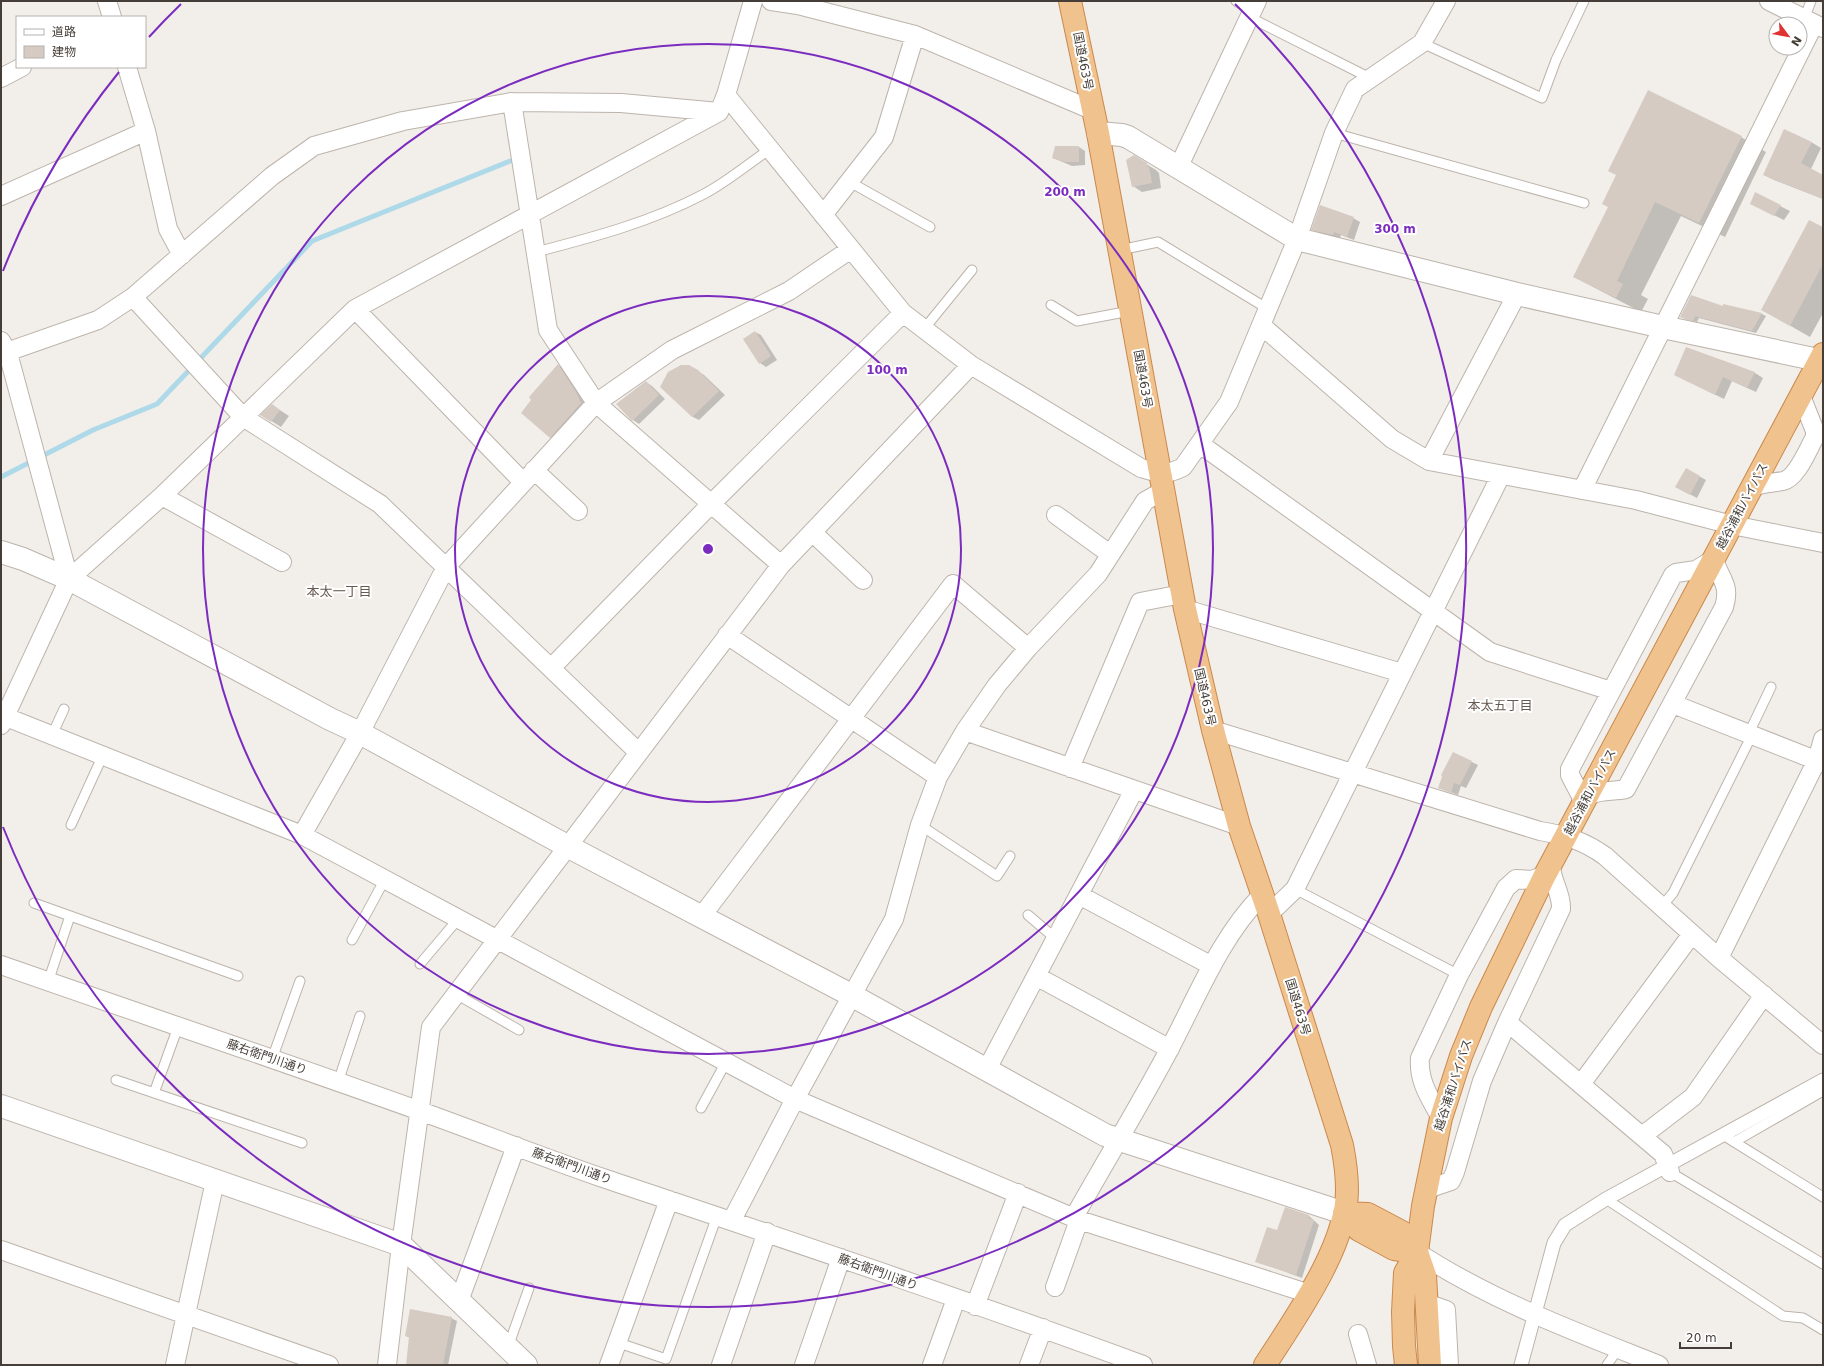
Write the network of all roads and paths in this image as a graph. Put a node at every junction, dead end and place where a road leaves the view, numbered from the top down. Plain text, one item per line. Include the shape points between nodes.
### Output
1 (107, 1) edge
2 (753, 1) edge
3 (771, 1) edge
4 (1070, 1) edge
5 (1236, 1) edge
6 (1446, 1) edge
7 (1769, 1) edge
8 (1811, 1) edge
9 (1580, 2) edge
10 (799, 3) edge
11 (1253, 10) edge
12 (112, 16) edge
13 (1814, 23) edge
14 (915, 35) junction
15 (1422, 43) junction
16 (20, 68) edge
17 (127, 68) edge
18 (1, 78) edge
19 (1370, 78) junction
20 (726, 95) junction
21 (512, 102) junction
22 (1092, 110) junction
23 (718, 112) junction
24 (146, 130) junction
25 (1098, 133) junction
26 (1334, 133) junction
27 (770, 149) junction
28 (1178, 168) junction
29 (848, 181) junction
30 (1, 196) edge
31 (1584, 203) dead end
32 (530, 213) junction
33 (823, 215) junction
34 (930, 227) dead end
35 (1297, 239) junction
36 (851, 249) junction
37 (1120, 250) junction
38 (536, 252) junction
39 (182, 255) junction
40 (972, 270) dead end
41 (1517, 294) junction
42 (133, 297) junction
43 (1051, 305) dead end
44 (355, 309) junction
45 (1131, 311) junction
46 (903, 313) junction
47 (1264, 317) junction
48 (1663, 327) junction
49 (924, 329) junction
50 (3, 349) edge
51 (1822, 358) edge
52 (971, 365) junction
53 (1801, 396) junction
54 (596, 403) junction
55 (243, 417) junction
56 (1200, 444) junction
57 (1429, 461) junction
58 (1500, 475) junction
59 (529, 476) junction
60 (1161, 482) junction
61 (1752, 487) junction
62 (1582, 490) junction
63 (162, 496) junction
64 (711, 504) junction
65 (578, 511) dead end
66 (1056, 514) dead end
67 (1732, 525) junction
68 (812, 532) junction
69 (1823, 543) edge
70 (1, 552) edge
71 (1110, 554) junction
72 (1714, 559) junction
73 (282, 562) dead end
74 (781, 565) junction
75 (446, 567) junction
76 (69, 579) junction
77 (863, 580) dead end
78 (1183, 602) junction
79 (1433, 611) junction
80 (727, 635) junction
81 (1028, 648) junction
82 (551, 668) junction
83 (1402, 673) junction
84 (1771, 688) dead end
85 (1611, 691) junction
86 (1673, 704) junction
87 (64, 709) dead end
88 (851, 718) junction
89 (2, 719) edge
90 (1213, 730) junction
91 (965, 731) junction
92 (360, 733) junction
93 (1748, 733) junction
94 (52, 735) junction
95 (1823, 739) edge
96 (638, 752) junction
97 (103, 756) junction
98 (1820, 762) edge
99 (1070, 768) junction
100 (1352, 774) junction
101 (938, 777) junction
102 (1134, 790) junction
103 (1586, 801) junction
104 (71, 824) dead end
105 (920, 825) junction
106 (1238, 826) junction
107 (302, 835) junction
108 (1567, 835) junction
109 (567, 846) junction
110 (1010, 856) dead end
111 (1548, 870) junction
112 (385, 879) junction
113 (1295, 889) junction
114 (1079, 895) junction
115 (34, 903) dead end
116 (1265, 904) junction
117 (1662, 906) junction
118 (1028, 915) dead end
119 (70, 916) junction
120 (701, 917) junction
121 (460, 918) junction
122 (1692, 934) junction
123 (497, 939) junction
124 (1056, 939) junction
125 (352, 940) dead end
126 (1719, 958) junction
127 (420, 964) dead end
128 (1, 965) edge
129 (1212, 966) junction
130 (1459, 975) junction
131 (238, 976) dead end
132 (1036, 976) junction
133 (300, 981) dead end
134 (48, 982) junction
135 (456, 994) junction
136 (851, 995) junction
137 (1764, 995) junction
138 (360, 1016) dead end
139 (1507, 1023) junction
140 (178, 1027) junction
141 (519, 1030) dead end
142 (1823, 1045) edge
143 (1170, 1048) junction
144 (272, 1059) junction
145 (726, 1062) junction
146 (987, 1069) junction
147 (116, 1080) dead end
148 (1823, 1080) edge
149 (338, 1082) junction
150 (1581, 1084) junction
151 (1823, 1091) edge
152 (154, 1093) junction
153 (795, 1099) junction
154 (1, 1106) edge
155 (701, 1108) dead end
156 (420, 1111) junction
157 (1440, 1118) junction
158 (1642, 1136) junction
159 (1728, 1138) junction
160 (1118, 1140) junction
161 (302, 1143) dead end
162 (516, 1146) junction
163 (1669, 1168) junction
164 (215, 1181) junction
165 (1425, 1192) junction
166 (1018, 1193) junction
167 (1823, 1197) edge
168 (1606, 1199) junction
169 (669, 1200) junction
170 (1344, 1213) junction
171 (725, 1218) junction
172 (1079, 1220) junction
173 (767, 1232) junction
174 (401, 1245) junction
175 (1, 1250) edge
176 (1417, 1252) junction
177 (841, 1258) junction
178 (1823, 1264) edge
179 (1055, 1286) dead end
180 (529, 1288) dead end
181 (1310, 1294) junction
182 (956, 1300) junction
183 (459, 1301) junction
184 (1426, 1302) junction
185 (975, 1306) junction
186 (185, 1314) junction
187 (1534, 1314) junction
188 (1043, 1328) junction
189 (1823, 1330) edge
190 (1358, 1334) dead end
191 (616, 1342) junction
192 (508, 1348) junction
193 (1618, 1349) junction
194 (175, 1365) edge
195 (329, 1365) edge
196 (387, 1365) edge
197 (526, 1365) edge
198 (608, 1365) edge
199 (721, 1365) edge
200 (804, 1365) edge
201 (932, 1365) edge
202 (1029, 1365) edge
203 (1143, 1365) edge
204 (1265, 1365) edge
205 (1368, 1365) edge
206 (1406, 1365) edge
207 (1430, 1365) edge
208 (1449, 1365) edge
209 (1521, 1365) edge
210 (1608, 1365) edge
211 (1659, 1365) edge

1 - 12 street
2 - 20 street
3 - 10 street
4 - 22 highway, 国道463号
5 - 11 lane
6 - 15 street
7 - 13 street
8 - 13 lane
9 - 15 lane via 1542,98
10 - 14 street
11 - 19 lane
11 - 28 street
13 - 48 street
14 - 22 street
14 - 29 street via 884,137
15 - 19 street
16 - 18 street
17 - 24 street
19 - 26 street via 1355,89
20 - 23 street
20 - 27 street
21 - 23 street via 621,102
21 - 32 street
21 - 39 street via 403,122 314,146 272,176
22 - 25 highway, 国道463号
23 - 32 street
24 - 30 street
24 - 39 street via 168,229
25 - 28 street via 1122,134
25 - 37 highway, 国道463号
26 - 31 lane
26 - 35 street
27 - 33 street
27 - 38 lane via 706,193 665,213 606,233
28 - 35 street
29 - 33 street
29 - 34 lane
32 - 38 street
32 - 44 street
33 - 36 street
35 - 41 street
35 - 47 street
36 - 46 street
36 - 54 street via 789,290 672,350
37 - 45 highway, 国道463号
37 - 47 lane via 1158,242
38 - 54 street via 548,330
39 - 42 street
40 - 49 lane
41 - 48 street
41 - 57 street
42 - 50 street via 98,320
42 - 55 street
43 - 45 lane via 1077,321
44 - 55 street
44 - 59 street
45 - 60 highway, 国道463号
46 - 49 street
46 - 64 street
47 - 56 street via 1229,402
47 - 57 street via 1392,439
48 - 51 street
48 - 62 street
49 - 52 street
50 - 76 street
51 - 53 highway, 越谷浦和バイパス
52 - 60 street
52 - 68 street
53 - 61 highway, 越谷浦和バイパス
53 - 61 street via 1815,437 1790,478
54 - 59 street
54 - 64 street
55 - 63 street
55 - 75 street via 380,504
56 - 60 street via 1183,467
56 - 79 street
57 - 58 street
58 - 62 street
58 - 79 street
59 - 65 street
59 - 75 street
60 - 71 street via 1145,501
60 - 78 highway, 国道463号
61 - 67 highway, 越谷浦和バイパス
62 - 67 street via 1636,500
63 - 73 street
63 - 76 street
64 - 74 street
64 - 82 street
66 - 71 street
67 - 69 street
67 - 72 highway, 越谷浦和バイパス
68 - 74 street
68 - 77 street
70 - 76 street
71 - 81 street via 1098,574
72 - 85 street via 1696,570 1676,573 1673,576
72 - 86 street via 1728,596
72 - 103 highway, 越谷浦和バイパス
74 - 80 street
75 - 82 street
75 - 92 street
76 - 89 street
76 - 92 street
78 - 83 street
78 - 90 highway, 国道463号
78 - 99 street via 1140,602
79 - 83 street
79 - 85 street via 1490,652
80 - 88 street
80 - 96 street
81 - 88 street via 953,584
81 - 91 street via 997,685
82 - 96 street
83 - 100 street
84 - 93 lane
85 - 103 street via 1570,769 1570,776
86 - 93 street
86 - 103 street via 1626,789 1598,791
87 - 94 lane
88 - 101 street
88 - 120 street
89 - 94 street
90 - 100 street
90 - 106 highway, 国道463号
91 - 99 street
91 - 101 street
92 - 107 street
92 - 109 street
93 - 98 street
93 - 117 lane via 1749,741 1672,893
94 - 97 street
95 - 98 street
96 - 109 street
97 - 104 lane
97 - 107 street
98 - 126 street
99 - 102 street
100 - 108 street via 1540,830
100 - 113 street
101 - 105 street
102 - 106 street
102 - 114 street
103 - 108 highway, 越谷浦和バイパス
105 - 110 lane via 997,876
105 - 136 street via 894,919
106 - 116 highway, 国道463号
107 - 112 street
108 - 111 highway, 越谷浦和バイパス
108 - 117 street via 1596,849
109 - 120 street
109 - 123 street
111 - 130 street via 1532,880 1516,879 1510,882
111 - 139 street via 1562,901 1561,909
111 - 157 highway, 越谷浦和バイパス via 1481,1007
112 - 121 street
112 - 125 lane
113 - 116 street
113 - 130 lane
114 - 124 street
114 - 129 street
115 - 119 lane
116 - 129 street via 1249,908
116 - 170 highway, 国道463号 via 1342,1145 1347,1191
117 - 122 street
118 - 124 lane
119 - 131 lane
119 - 134 lane
120 - 136 street
121 - 123 street
121 - 127 lane
122 - 126 street
122 - 150 street
123 - 135 street
123 - 145 street
124 - 132 street
126 - 137 street
128 - 134 street, 藤右衛門川通り
129 - 143 street
130 - 157 street via 1420,1058 1421,1082
132 - 143 street
132 - 146 street
133 - 144 lane
134 - 140 street, 藤右衛門川通り
135 - 141 lane
135 - 156 street via 431,1027
136 - 146 street
136 - 153 street
137 - 142 street
137 - 158 street via 1693,1097
138 - 149 lane
139 - 150 street
139 - 165 street via 1482,1082 1451,1181 1433,1186
140 - 144 street, 藤右衛門川通り
140 - 152 lane
143 - 160 street
144 - 149 street, 藤右衛門川通り
145 - 153 street
145 - 155 lane
146 - 160 street
147 - 152 lane
148 - 159 street
149 - 156 street, 藤右衛門川通り
150 - 158 street
151 - 159 lane
152 - 161 lane
153 - 166 street
153 - 171 street
154 - 164 street
156 - 162 street, 藤右衛門川通り
156 - 174 street
157 - 165 highway, 越谷浦和バイパス
158 - 163 street via 1663,1154
159 - 163 street
159 - 167 lane
160 - 170 street
160 - 172 street via 1077,1212
162 - 169 street, 藤右衛門川通り
162 - 183 street
163 - 168 street
163 - 178 lane
164 - 174 street
164 - 186 street
165 - 176 highway, 越谷浦和バイパス
166 - 172 street
166 - 185 street
168 - 187 street via 1565,1225 1554,1243
168 - 189 lane via 1783,1316 1803,1318
169 - 171 street, 藤右衛門川通り
169 - 191 street
170 - 176 highway via 1368,1214 1402,1232
170 - 181 highway, 国道463号 via 1327,1262
171 - 173 street, 藤右衛門川通り
171 - 191 lane via 666,1359
172 - 179 street
172 - 181 street
173 - 177 street, 藤右衛門川通り
173 - 199 street
174 - 183 street
174 - 196 street
175 - 186 street
176 - 184 highway, 越谷浦和バイパス via 1425,1275
176 - 187 street via 1455,1277
176 - 206 highway, 越谷浦和バイパス via 1405,1273 1403,1312
177 - 182 street, 藤右衛門川通り
177 - 200 street
180 - 192 lane
181 - 204 highway, 国道463号
182 - 185 street, 藤右衛門川通り
182 - 201 street
183 - 192 street
184 - 207 highway, 越谷浦和バイパス
184 - 208 street via 1446,1310
185 - 188 street, 藤右衛門川通り
186 - 194 street
186 - 195 street
187 - 193 street
187 - 209 street
188 - 202 street
188 - 203 street, 藤右衛門川通り
190 - 205 street
191 - 198 street
192 - 197 street
193 - 210 lane
193 - 211 street

